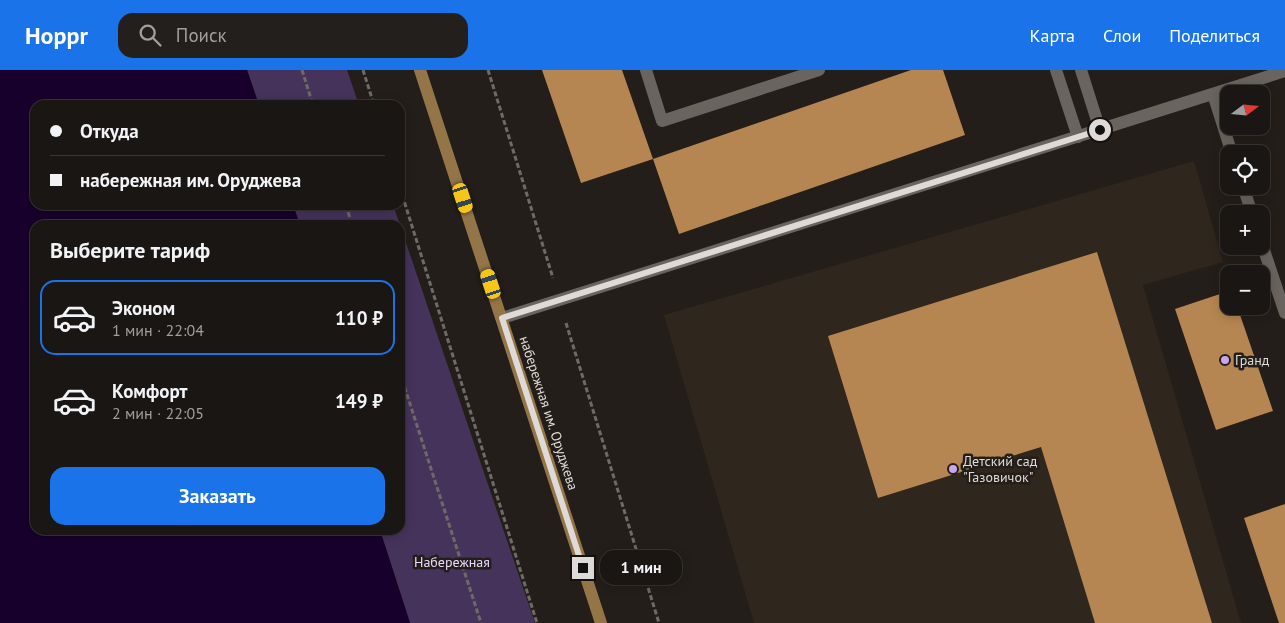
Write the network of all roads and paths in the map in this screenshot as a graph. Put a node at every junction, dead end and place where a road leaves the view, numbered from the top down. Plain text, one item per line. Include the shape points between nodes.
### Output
1 (302, 70) edge
2 (363, 70) edge
3 (420, 70) edge
4 (488, 70) edge
5 (646, 70) edge
6 (820, 70) edge
7 (1056, 70) edge
8 (1081, 70) edge
9 (1285, 71) edge
10 (1212, 94) junction
11 (311, 100) edge
12 (372, 100) edge
13 (1100, 130) junction
14 (1078, 137) junction
15 (1229, 145) edge
16 (405, 204) edge
17 (1266, 255) edge
18 (560, 301) junction
19 (1285, 313) edge
20 (502, 318) junction
21 (405, 388) edge
22 (481, 623) edge
23 (537, 623) edge
24 (601, 623) edge
25 (659, 623) edge

1 - 11 path
2 - 12 path
3 - 20 street, набережная им. Оруджева
4 - 18 path
5 - 6 lane via 662,121
7 - 14 lane
8 - 13 lane
9 - 10 lane
10 - 13 lane
10 - 15 lane
13 - 14 lane
14 - 18 lane
16 - 23 path
17 - 19 lane
18 - 20 lane
18 - 25 path
20 - 24 street, набережная им. Оруджева
21 - 22 path

